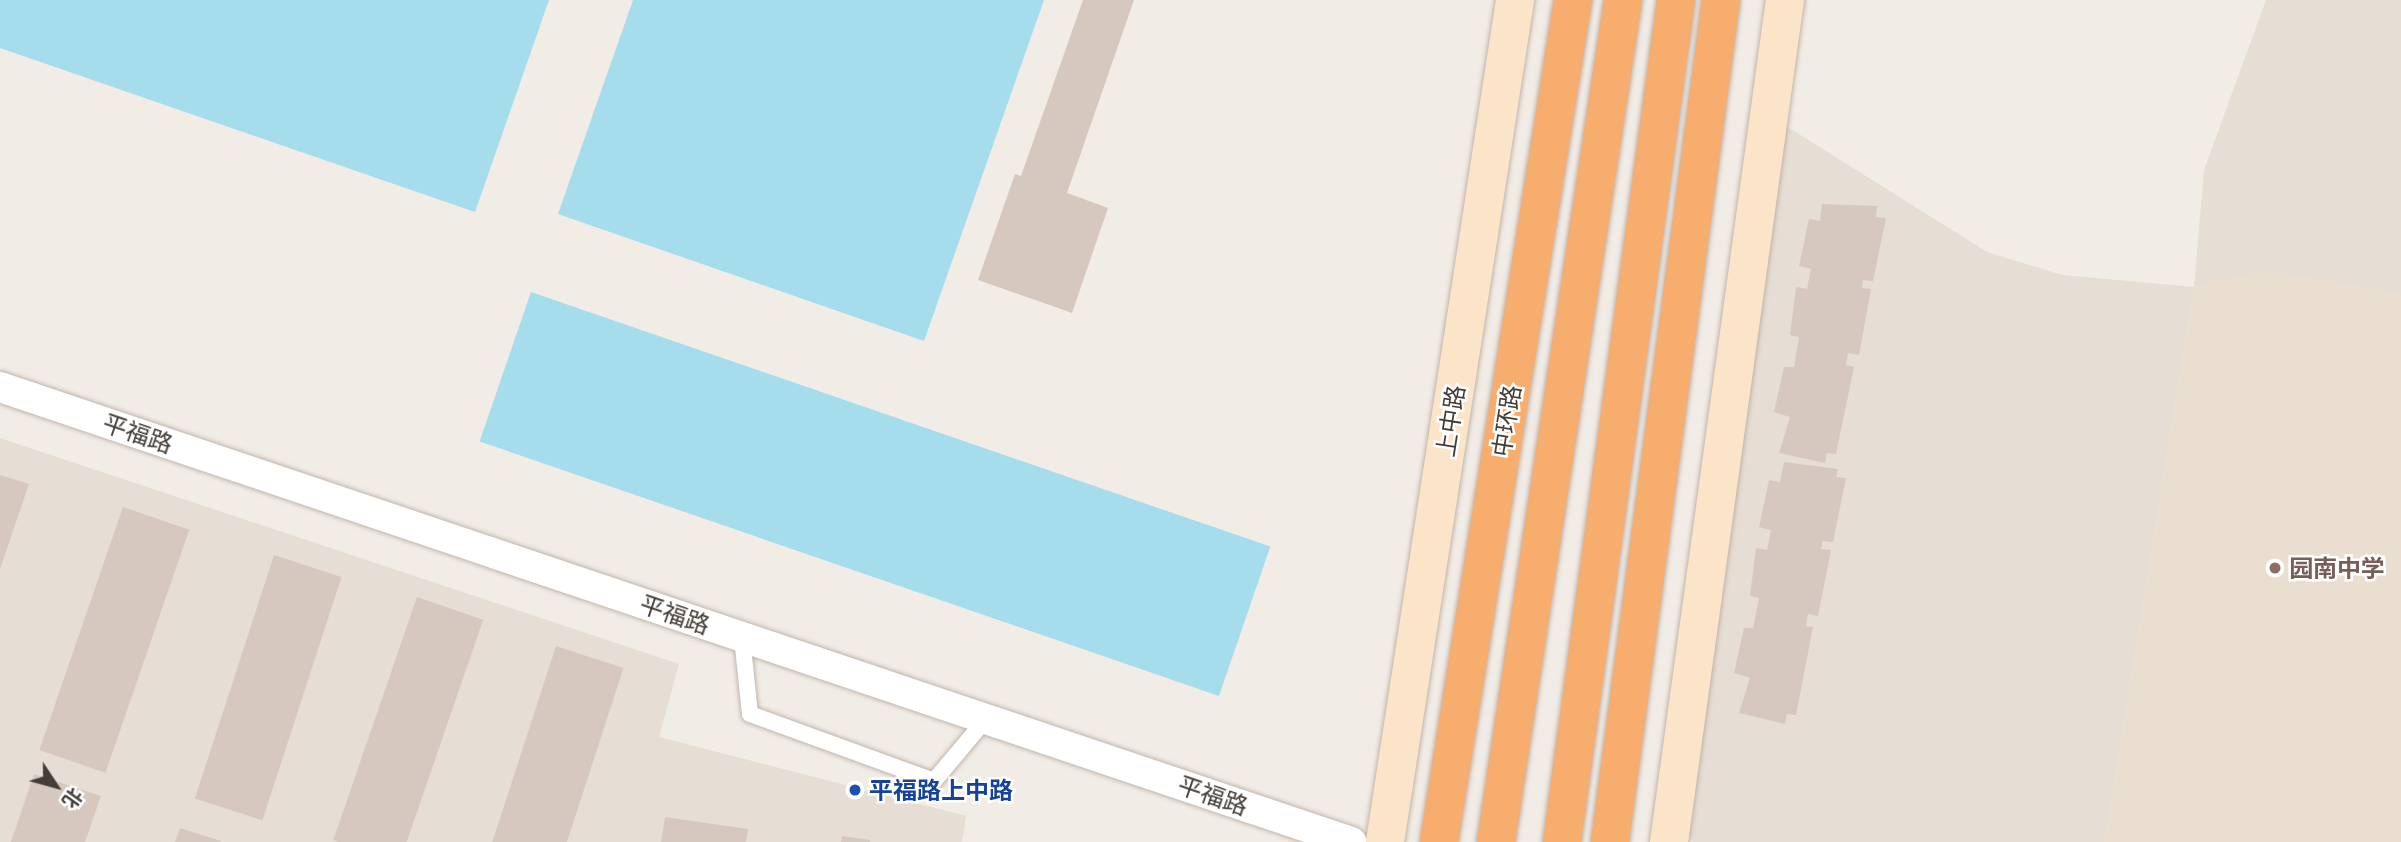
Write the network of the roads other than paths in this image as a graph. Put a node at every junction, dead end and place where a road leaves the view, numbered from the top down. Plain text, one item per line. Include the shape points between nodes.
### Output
1 (1515, 0) edge
2 (1555, 0) edge
3 (1573, 0) edge
4 (1623, 0) edge
5 (1676, 0) edge
6 (1721, 0) edge
7 (1785, 0) edge
8 (0, 387) edge
9 (1510, 394) junction
10 (742, 637) junction
11 (986, 719) junction
12 (1351, 842) edge
13 (1385, 842) edge
14 (1438, 842) edge
15 (1496, 842) edge
16 (1562, 842) edge
17 (1610, 842) edge
18 (1669, 842) edge

1 - 13 main road, 上中路
2 - 9 highway
3 - 9 highway, 中环路
4 - 15 highway
5 - 16 highway
6 - 17 highway
7 - 18 main road
8 - 10 street, 平福路
9 - 14 highway, 中环路
10 - 11 street, 平福路
10 - 11 lane via 750,714 933,781
11 - 12 street, 平福路

